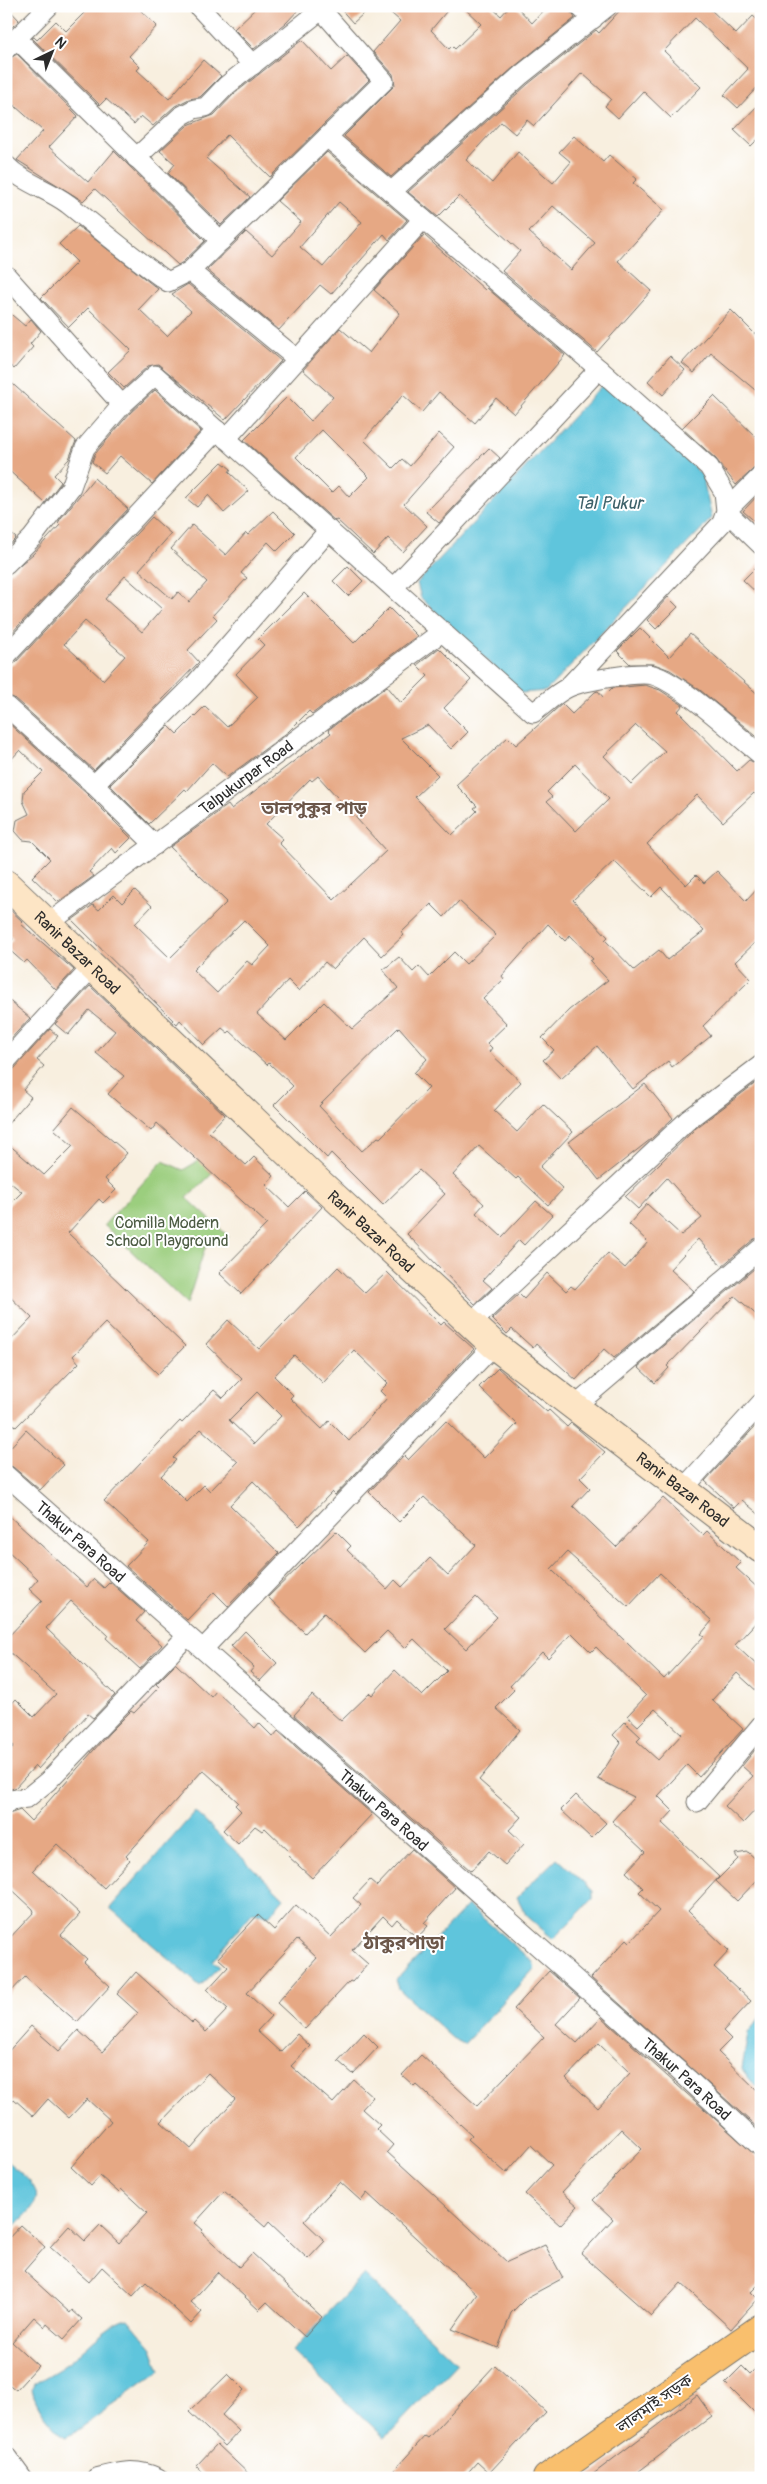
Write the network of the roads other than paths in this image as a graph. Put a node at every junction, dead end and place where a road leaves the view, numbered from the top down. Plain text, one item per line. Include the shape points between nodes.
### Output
1 (49, 6) edge
2 (198, 6) edge
3 (579, 6) edge
4 (608, 6) edge
5 (320, 8) edge
6 (593, 19) junction
7 (11, 44) edge
8 (253, 64) junction
9 (327, 137) junction
10 (136, 158) junction
11 (6, 165) edge
12 (391, 192) junction
13 (423, 219) junction
14 (221, 241) junction
15 (190, 271) junction
16 (6, 275) edge
17 (297, 359) junction
18 (599, 369) junction
19 (122, 404) junction
20 (221, 434) junction
21 (761, 476) edge
22 (726, 511) junction
23 (329, 530) junction
24 (761, 545) edge
25 (6, 564) edge
26 (394, 586) junction
27 (443, 631) junction
28 (6, 656) edge
29 (567, 688) junction
30 (6, 706) edge
31 (761, 755) edge
32 (94, 784) junction
33 (154, 845) junction
34 (6, 884) edge
35 (49, 923) junction
36 (93, 966) junction
37 (6, 1061) edge
38 (761, 1065) edge
39 (757, 1259) edge
40 (471, 1323) junction
41 (494, 1345) junction
42 (761, 1403) edge
43 (574, 1407) junction
44 (6, 1475) edge
45 (682, 1490) junction
46 (761, 1549) edge
47 (187, 1636) junction
48 (202, 1649) junction
49 (761, 1725) edge
50 (8, 1800) edge
51 (697, 1802) dead end
52 (761, 2147) edge
53 (761, 2328) edge
54 (6, 2456) edge
55 (22, 2478) edge
56 (96, 2478) edge
57 (158, 2478) edge
58 (547, 2478) edge

1 - 7 street
2 - 8 street
3 - 6 street
4 - 6 street
5 - 8 street
5 - 9 street via 384,81
6 - 12 street via 521,75
7 - 10 street
8 - 10 street via 206,107 181,116
9 - 12 street
9 - 14 street
10 - 14 street
11 - 15 street via 20,177 67,203 91,225 168,282
12 - 13 street
13 - 17 street
13 - 18 street
14 - 15 street
15 - 17 street
16 - 19 street
17 - 20 street
18 - 22 street via 709,467 724,492
18 - 26 street
19 - 20 street via 155,374
19 - 25 street via 85,448 71,487 32,538
20 - 23 street
20 - 28 street
21 - 22 street
22 - 24 street
22 - 29 street via 722,523
23 - 26 street
23 - 32 street via 195,684
26 - 27 street
27 - 29 street via 533,713
27 - 33 street, Talpukurpar Road
29 - 31 street via 592,680 651,674 664,679
30 - 32 street
32 - 33 street
33 - 35 street, Talpukurpar Road
34 - 35 main road, Ranir Bazar Road
35 - 36 main road, Ranir Bazar Road
36 - 37 street
36 - 40 main road, Ranir Bazar Road
38 - 40 street via 689,1119
39 - 43 street
40 - 41 main road, Ranir Bazar Road
41 - 43 main road, Ranir Bazar Road
41 - 48 street
42 - 45 street
43 - 45 main road, Ranir Bazar Road
44 - 47 street, Thakur Para Road
45 - 46 main road, Ranir Bazar Road
47 - 48 street, Thakur Para Road
47 - 50 street via 48,1781 27,1798
48 - 52 street, Thakur Para Road
49 - 51 street
53 - 58 main road, লালমাই সড়ক
54 - 55 street
56 - 57 street via 124,2470 144,2472

